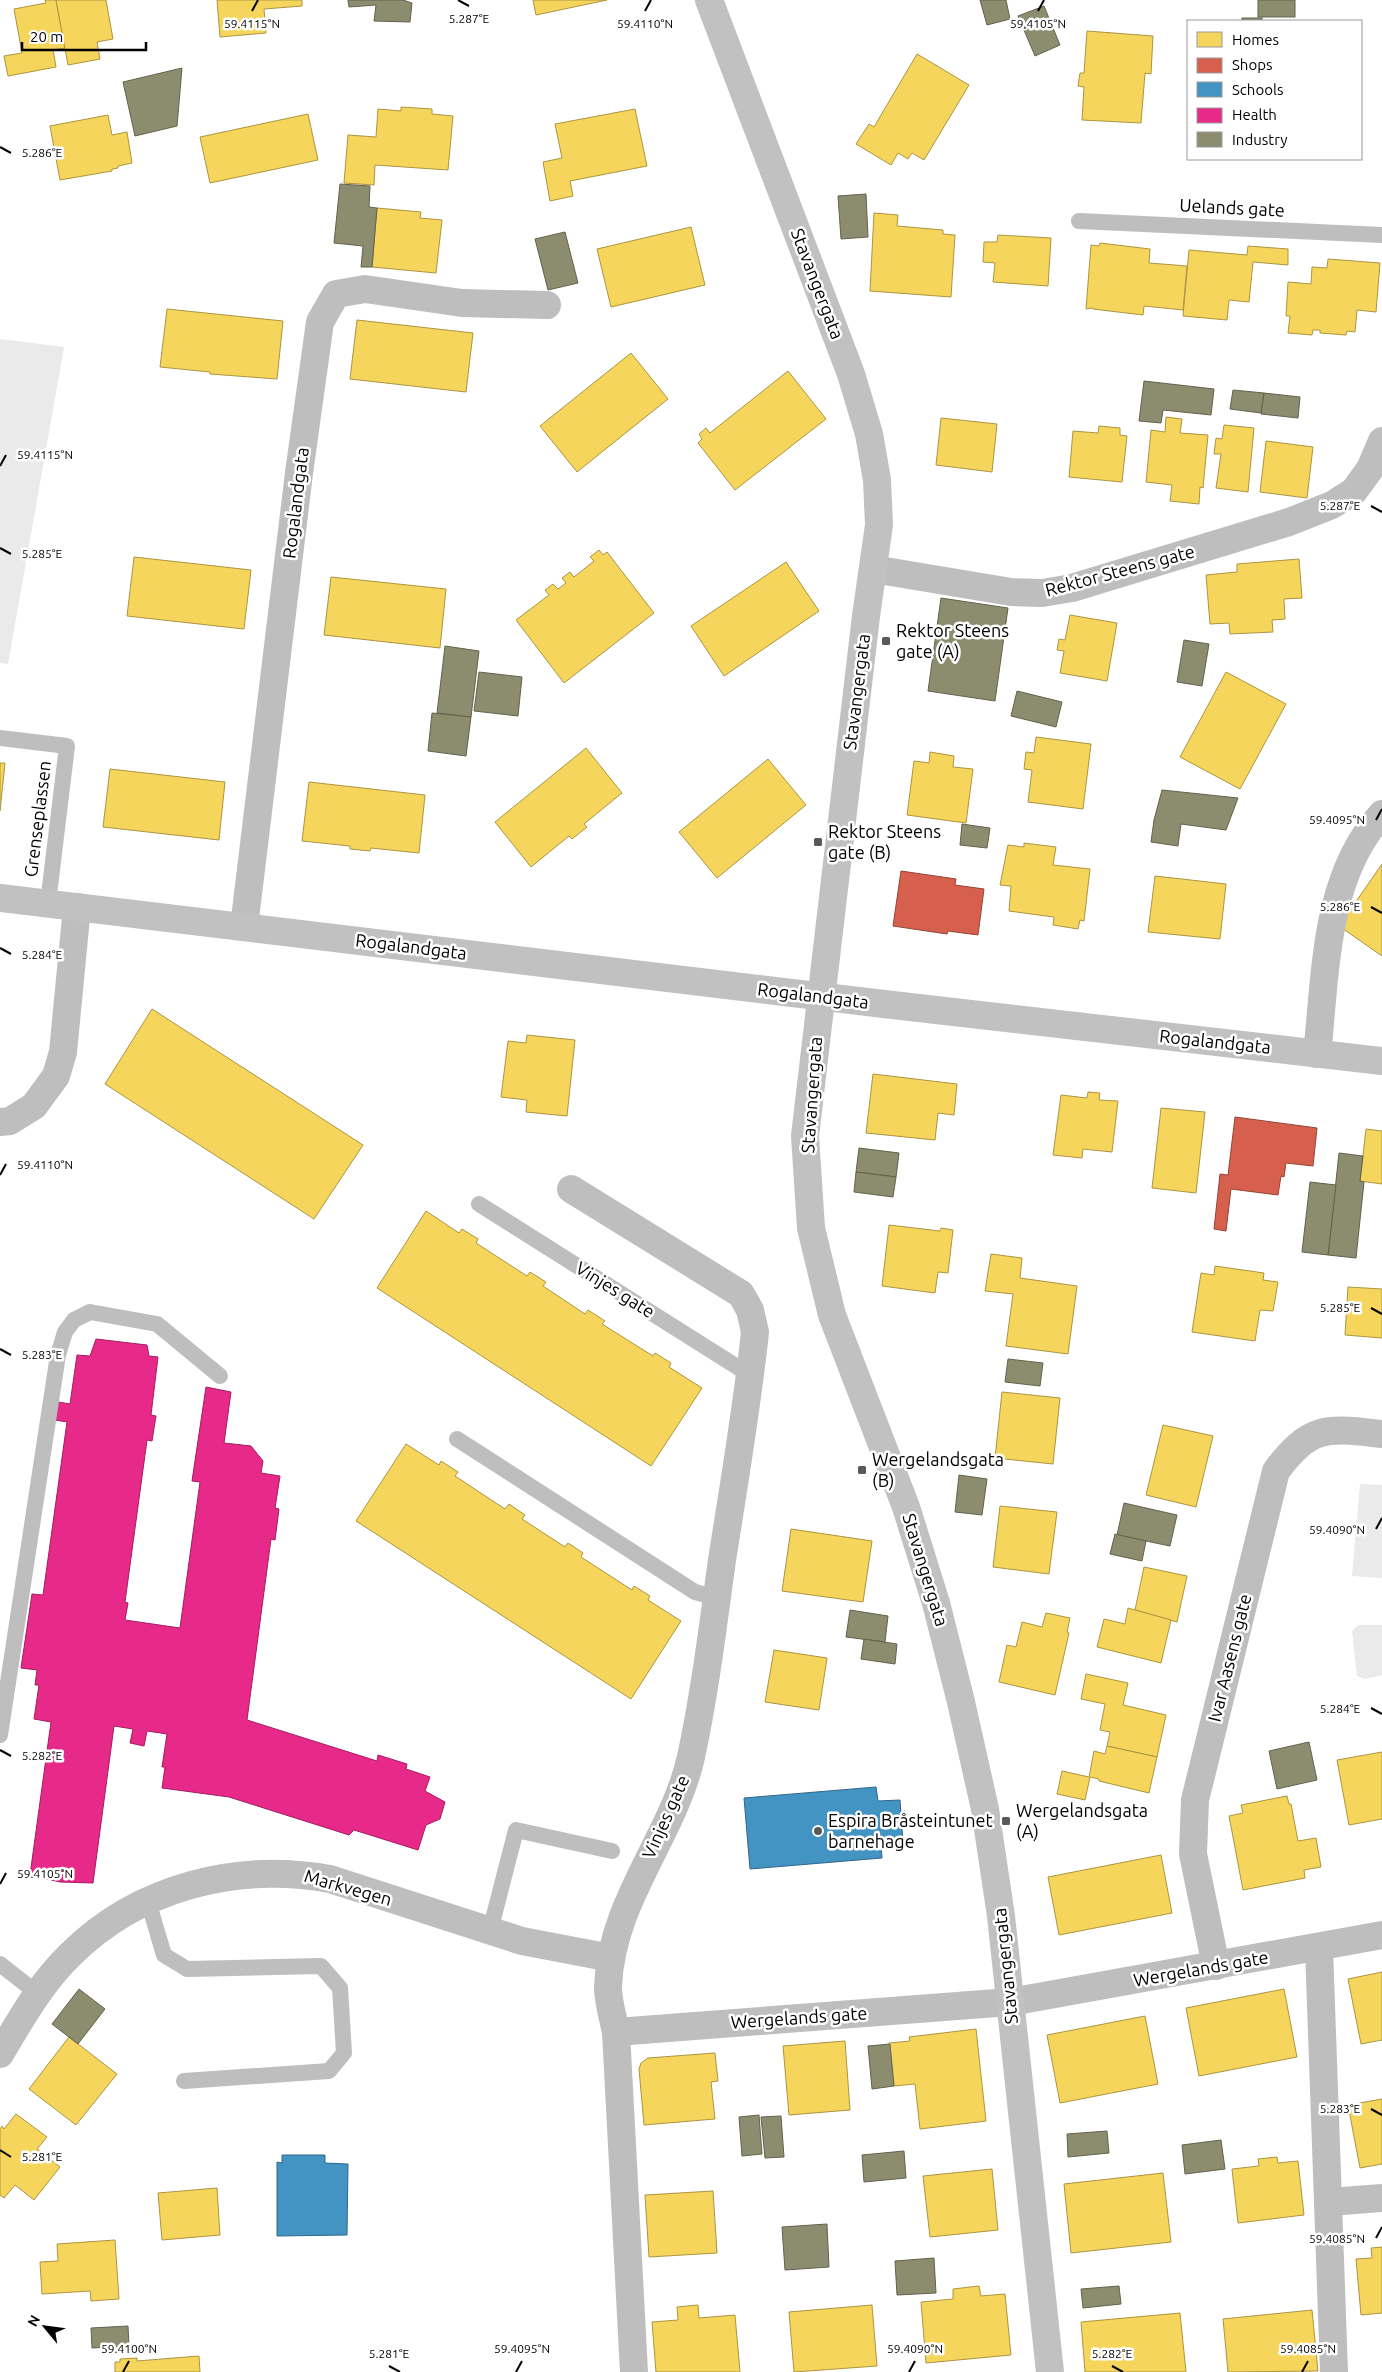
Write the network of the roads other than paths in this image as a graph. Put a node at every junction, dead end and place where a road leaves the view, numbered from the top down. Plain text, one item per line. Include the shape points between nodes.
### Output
1 (709, 0) edge
2 (1079, 221) dead end
3 (1382, 235) edge
4 (546, 305) dead end
5 (1382, 441) edge
6 (873, 569) junction
7 (0, 738) edge
8 (1382, 814) edge
9 (0, 898) edge
10 (48, 903) junction
11 (77, 907) junction
12 (244, 927) junction
13 (820, 997) junction
14 (1317, 1054) junction
15 (1382, 1061) edge
16 (0, 1122) edge
17 (571, 1189) dead end
18 (479, 1204) dead end
19 (750, 1375) junction
20 (220, 1376) dead end
21 (1382, 1434) edge
22 (457, 1439) dead end
23 (717, 1598) junction
24 (0, 1735) edge
25 (612, 1851) dead end
26 (148, 1901) junction
27 (490, 1931) junction
28 (1382, 1935) edge
29 (1319, 1948) junction
30 (611, 1958) junction
31 (0, 1964) edge
32 (1216, 1966) junction
33 (37, 1993) junction
34 (1010, 2002) junction
35 (616, 2032) junction
36 (0, 2054) edge
37 (184, 2081) dead end
38 (1382, 2198) edge
39 (1329, 2202) junction
40 (634, 2372) edge
41 (1050, 2372) edge
42 (1334, 2372) edge

1 - 6 street, Stavangergata via 851,374 869,434 877,480 879,525
2 - 3 lane, Uelands gate
4 - 12 street, Rogalandgata via 462,303 366,289 336,294 320,322
5 - 6 street, Rektor Steens gate via 1370,469 1354,491 1332,505 1289,522 1072,588 1042,593 1010,592
6 - 13 street, Stavangergata
7 - 10 lane, Grenseplassen via 67,746
8 - 14 street via 1353,856 1338,898 1330,933
9 - 10 street, Rogalandgata
10 - 11 street, Rogalandgata
11 - 12 street, Rogalandgata
11 - 16 street via 63,1052 56,1076 34,1106 10,1121
12 - 13 street, Rogalandgata
13 - 14 street, Rogalandgata
13 - 34 street, Stavangergata via 806,1136 811,1228 832,1315 906,1507 936,1603 985,1809
14 - 15 street, Rogalandgata
17 - 19 street, Vinjes gate via 740,1294 750,1310 755,1332
18 - 19 lane, Vinjes gate
19 - 23 street, Vinjes gate
20 - 24 lane via 157,1324 90,1312 74,1320 65,1332 58,1355
21 - 32 street, Ivar Aasens gate via 1336,1429 1314,1434 1292,1449 1276,1471 1195,1800 1193,1854
22 - 23 lane via 695,1592
23 - 30 street, Vinjes gate via 690,1759 664,1827 620,1922
25 - 27 lane via 516,1830
26 - 27 street, Markvegen via 200,1880 265,1872 298,1873 330,1879
26 - 33 street, Markvegen via 94,1933 69,1955
26 - 37 lane via 164,1955 187,1969 321,1966 340,1988 344,2053 329,2071
27 - 30 street, Markvegen via 522,1941
28 - 29 street, Wergelands gate
29 - 32 street, Wergelands gate
29 - 39 street
30 - 35 street, Vinjes gate via 608,1989
31 - 33 lane
32 - 34 street, Wergelands gate
33 - 36 street, Markvegen
34 - 35 street, Wergelands gate
34 - 41 street, Stavangergata
35 - 40 street
38 - 39 street
39 - 42 street

